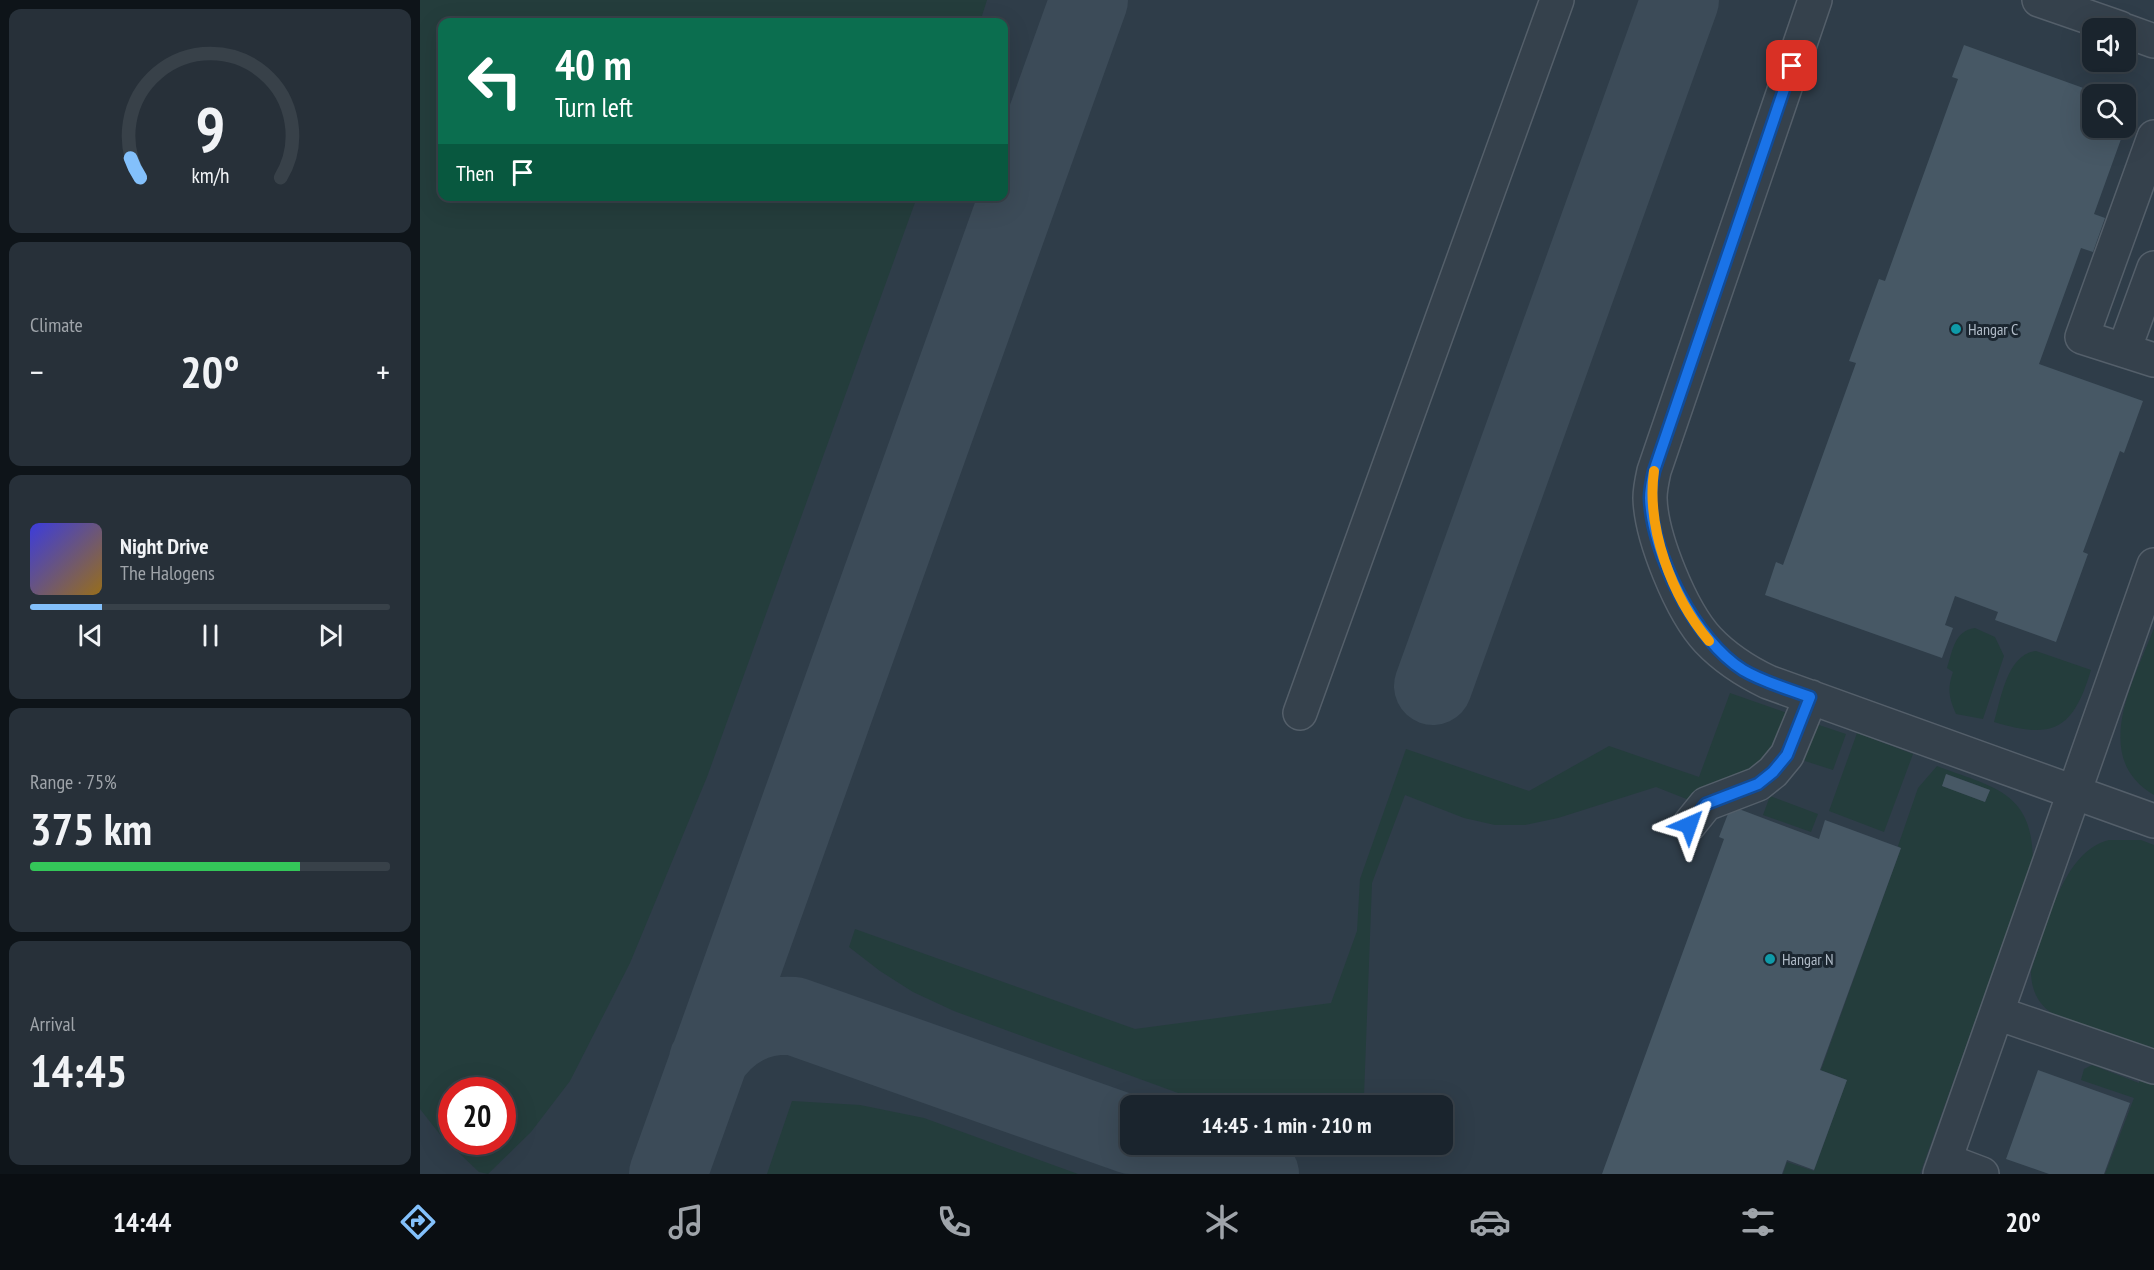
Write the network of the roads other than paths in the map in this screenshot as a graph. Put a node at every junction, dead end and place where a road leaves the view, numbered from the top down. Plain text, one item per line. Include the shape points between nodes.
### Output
1 (1557, 0) edge
2 (1815, 0) edge
3 (2039, 0) edge
4 (2091, 18) edge
5 (2136, 34) edge
6 (2154, 40) edge
7 (2154, 137) edge
8 (2154, 268) edge
9 (2139, 355) edge
10 (2154, 565) edge
11 (1810, 697) junction
12 (1299, 713) dead end
13 (2074, 792) junction
14 (2154, 821) edge
15 (1689, 825) dead end
16 (1997, 1013) junction
17 (2154, 1067) edge
18 (1943, 1167) edge
19 (1982, 1174) edge

1 - 12 lane
2 - 11 lane via 1654,471 1650,496 1657,540 1686,606 1707,639 1743,670
3 - 4 lane
5 - 6 lane
7 - 9 lane via 2082,337
8 - 9 lane
10 - 13 lane
11 - 13 lane
11 - 15 lane via 1787,755 1773,772 1758,784 1706,804
13 - 14 lane
13 - 16 lane
16 - 17 lane
16 - 18 lane
18 - 19 lane

